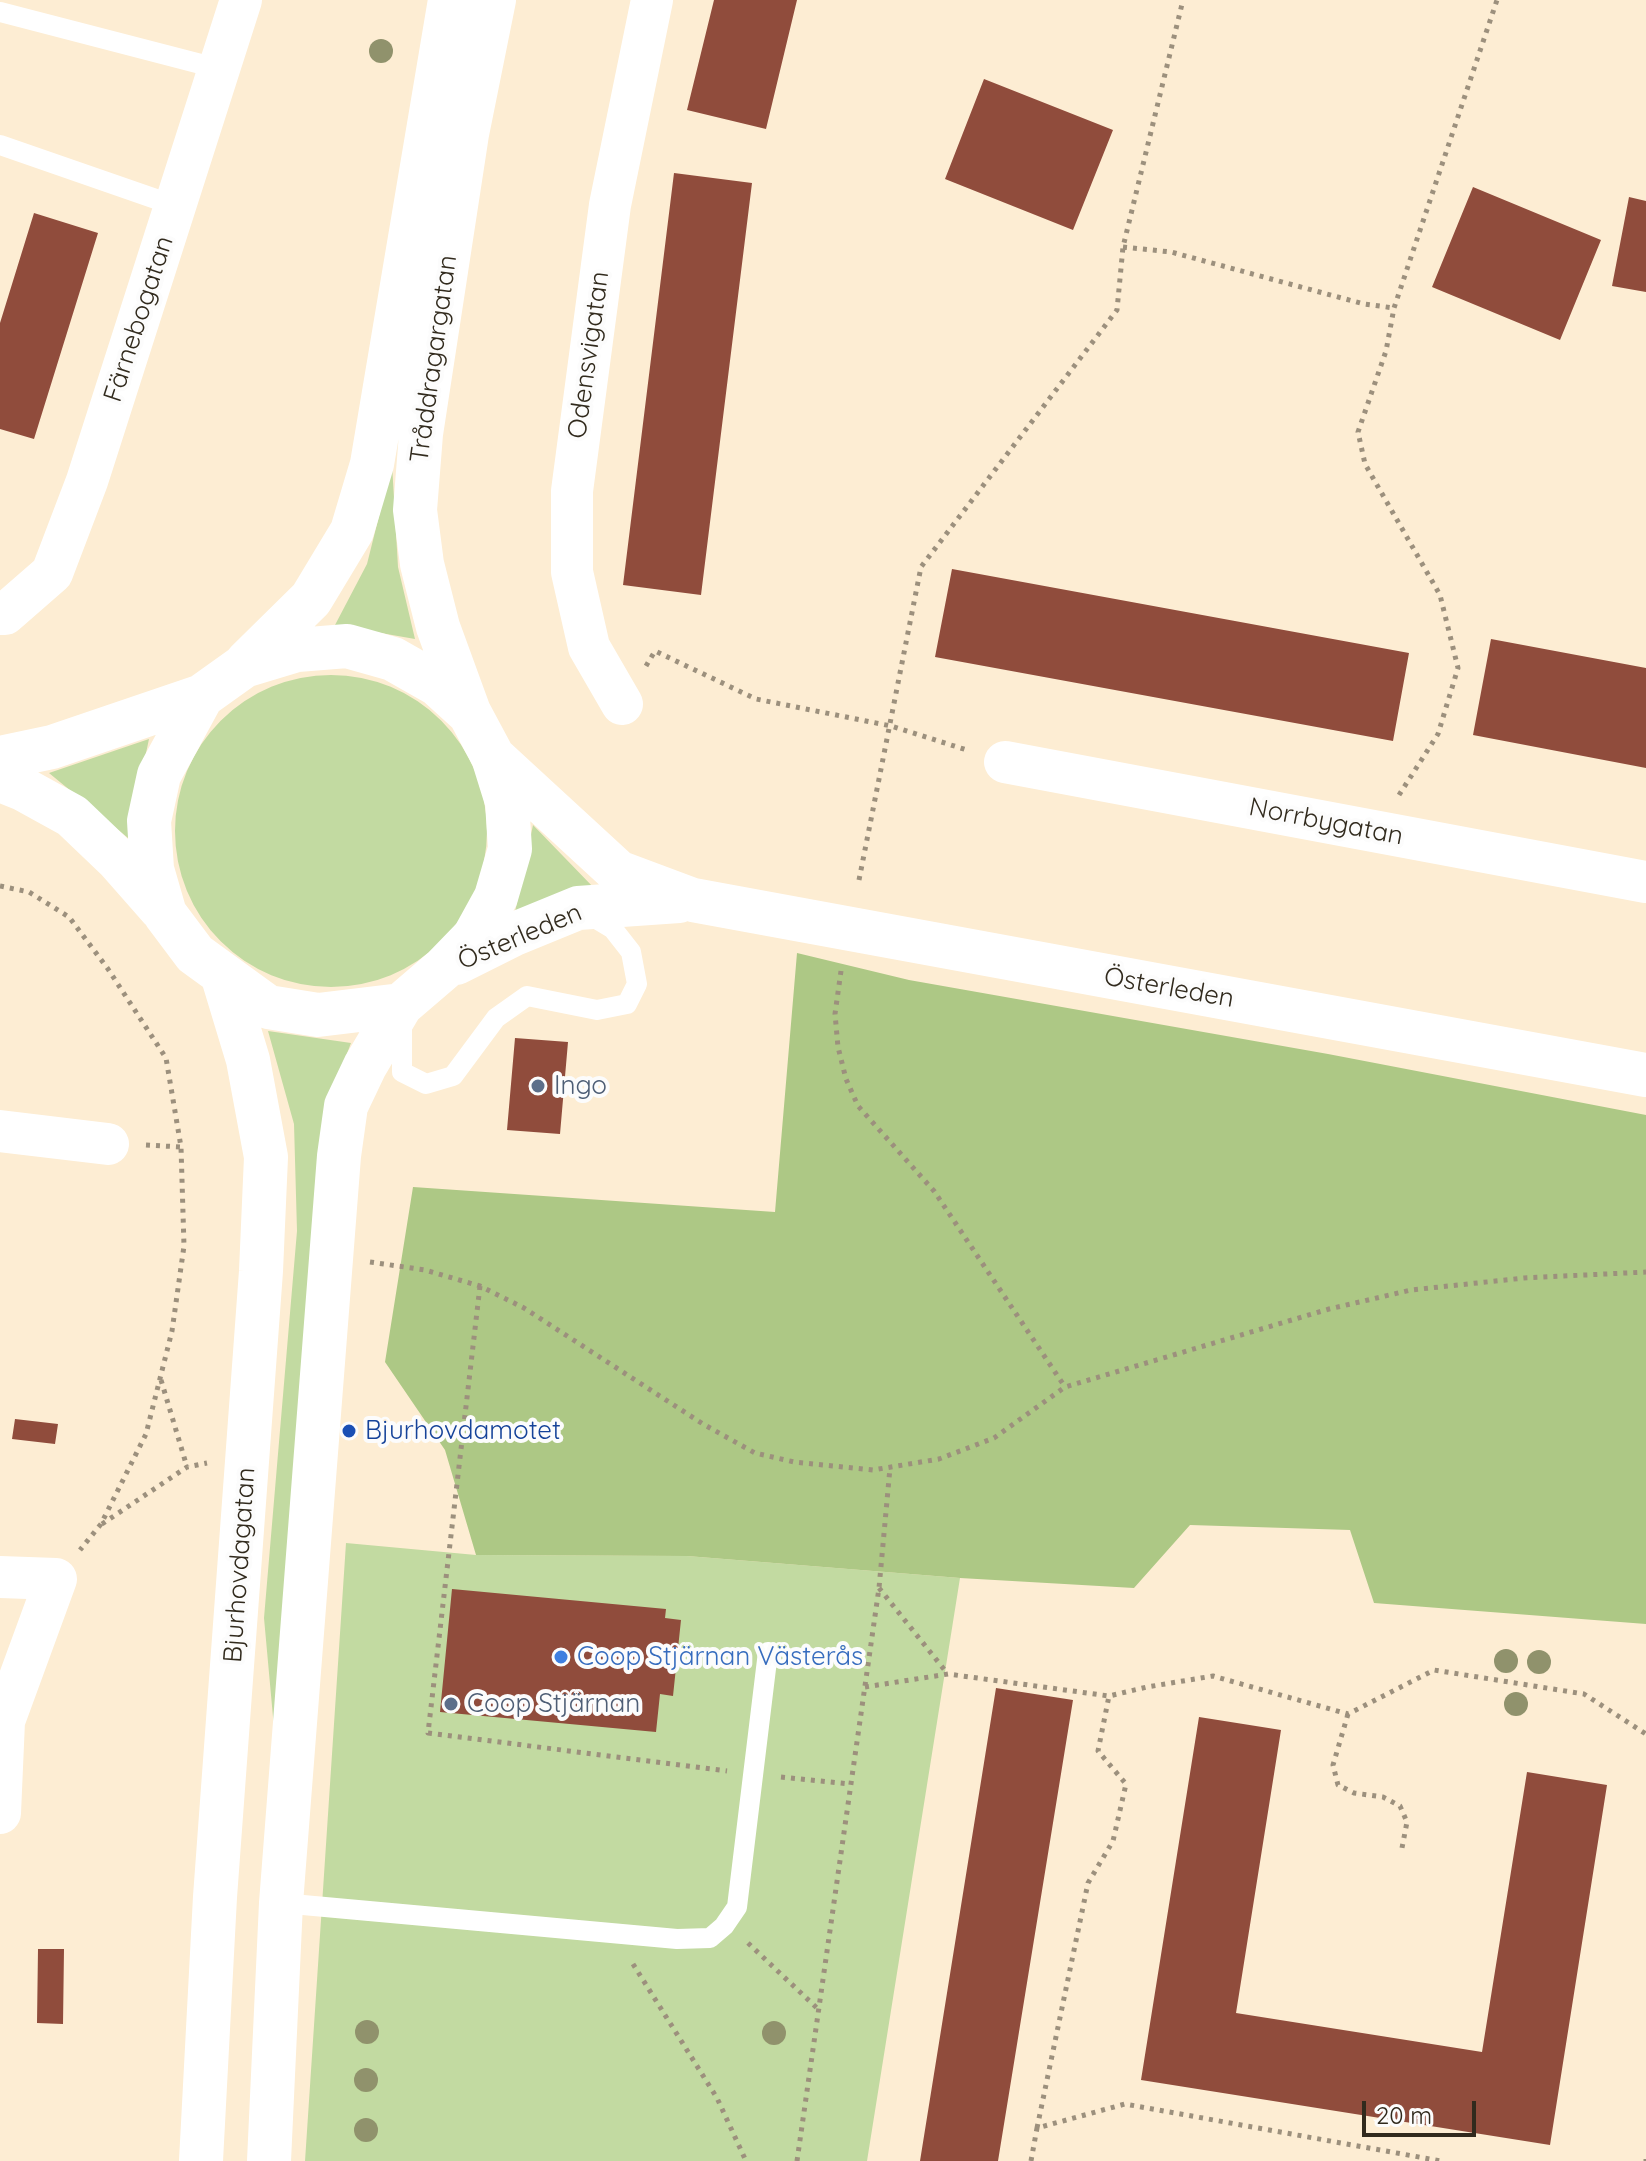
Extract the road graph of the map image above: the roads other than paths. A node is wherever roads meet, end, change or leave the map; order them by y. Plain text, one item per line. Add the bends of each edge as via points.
1 (241, 0) edge
2 (450, 0) edge
3 (494, 0) edge
4 (652, 0) edge
5 (0, 12) edge
6 (220, 69) junction
7 (0, 145) edge
8 (176, 206) junction
9 (0, 614) edge
10 (244, 666) junction
11 (202, 696) junction
12 (622, 704) road end
13 (470, 714) junction
14 (493, 757) junction
15 (0, 758) edge
16 (1005, 762) road end
17 (0, 780) edge
18 (1646, 882) edge
19 (693, 900) junction
20 (578, 908) junction
21 (165, 914) junction
22 (443, 969) junction
23 (222, 974) junction
24 (401, 1005) junction
25 (1646, 1075) edge
26 (0, 1131) edge
27 (108, 1144) dead end
28 (0, 1577) edge
29 (768, 1652) dead end
30 (0, 1790) edge
31 (0, 1813) edge
32 (215, 1897) junction
33 (281, 1903) junction
34 (201, 2161) edge
35 (269, 2161) edge

1 - 6 street, Färnebogatan
2 - 10 main road, Tråddragargatan via 372,464 352,531 311,599
3 - 13 main road, Tråddragargatan via 460,182 421,434 415,510 438,627
4 - 12 street, Odensvigatan via 610,205 572,491 572,572 589,647
5 - 6 lane
6 - 8 street, Färnebogatan
7 - 8 lane
8 - 9 street, Färnebogatan via 52,573
10 - 11 main road
10 - 13 main road via 297,650 347,646 393,659 437,684
11 - 15 main road via 52,747
11 - 21 main road via 159,775 149,821 152,869
13 - 14 main road
14 - 19 main road, Österleden via 618,872
14 - 22 main road via 507,802 510,849 496,897 474,937
16 - 18 street, Norrbygatan
17 - 21 main road via 72,816
19 - 20 main road, Österleden
19 - 25 main road, Österleden
20 - 22 main road, Österleden
20 - 24 lane via 613,929 631,952 637,984 627,1004 597,1010 527,996 496,1018 453,1076 426,1084 402,1072
21 - 23 main road via 195,954
22 - 24 main road
23 - 24 main road via 268,1007 318,1015
23 - 32 main road, Bjurhovdagatan via 248,1060 266,1157
24 - 33 main road via 346,1106 339,1156
26 - 27 street
28 - 30 street via 56,1579 4,1721
29 - 33 lane via 737,1907 710,1938
30 - 31 street
32 - 33 main road
32 - 34 main road, Bjurhovdagatan
33 - 35 main road

